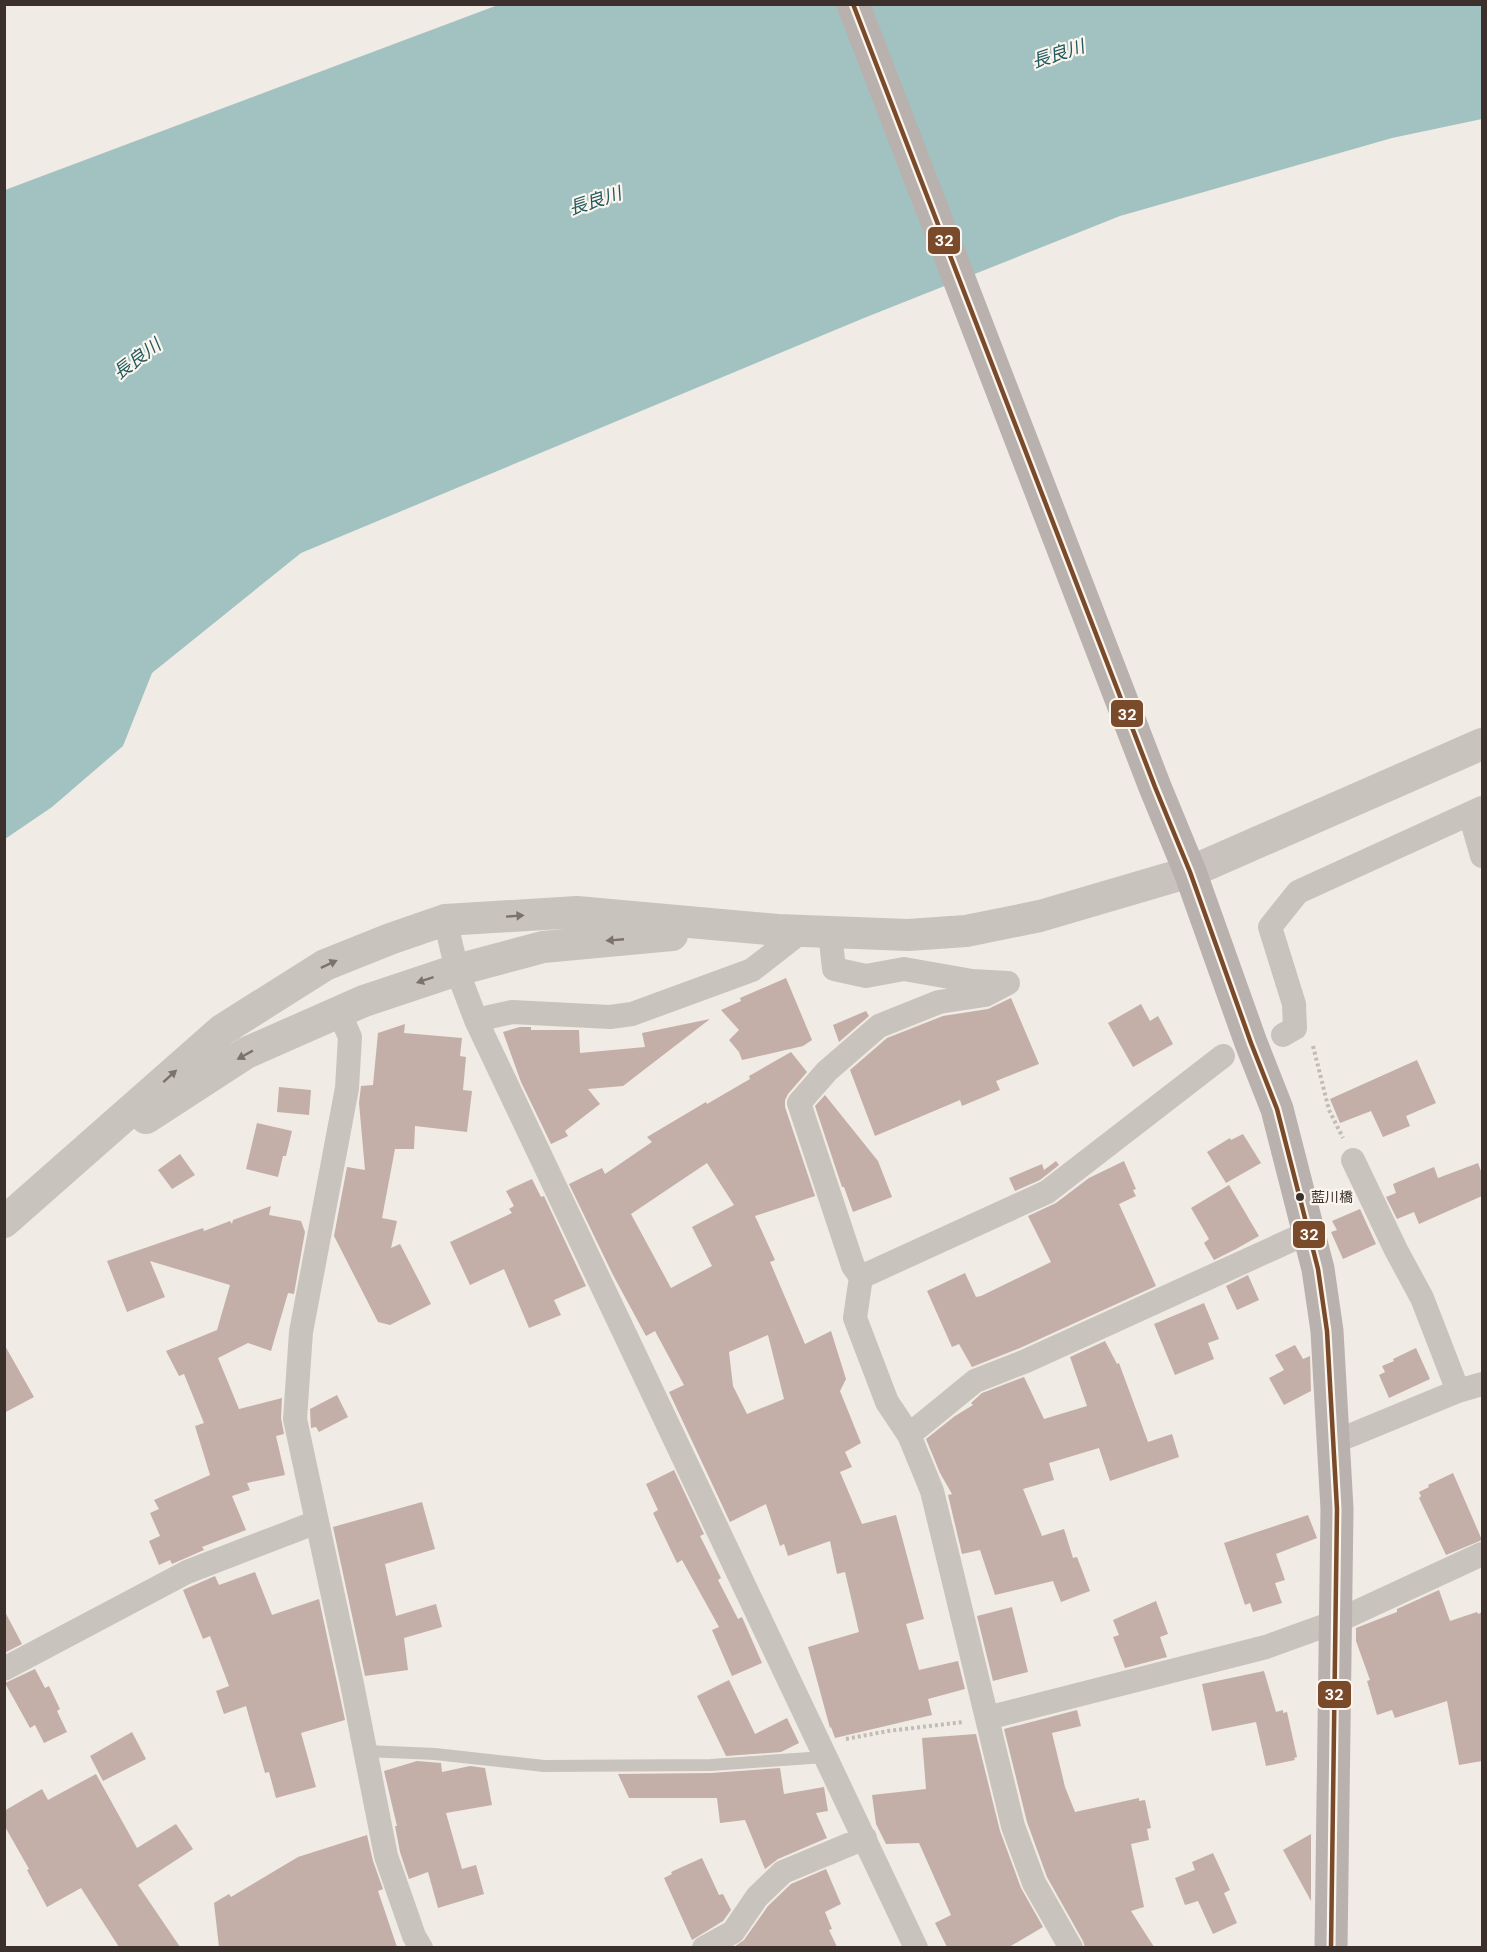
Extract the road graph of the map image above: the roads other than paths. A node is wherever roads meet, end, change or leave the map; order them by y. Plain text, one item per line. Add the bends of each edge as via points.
1 (852, 4) edge
2 (1482, 744) edge
3 (1476, 811) edge
4 (1482, 856) edge
5 (1190, 872) junction
6 (445, 920) junction
7 (803, 931) junction
8 (457, 970) junction
9 (339, 1012) junction
10 (476, 1020) junction
11 (1289, 1032) road end
12 (1222, 1056) dead end
13 (1353, 1160) road end
14 (32, 1199) junction
15 (4, 1222) edge
16 (1309, 1232) junction
17 (861, 1277) junction
18 (1482, 1384) edge
19 (1458, 1391) junction
20 (1333, 1434) junction
21 (909, 1435) junction
22 (317, 1522) junction
23 (1482, 1554) edge
24 (1335, 1622) junction
25 (4, 1669) edge
26 (987, 1719) junction
27 (366, 1751) junction
28 (822, 1751) junction
29 (865, 1838) junction
30 (421, 1947) edge
31 (704, 1947) edge
32 (916, 1947) edge
33 (1071, 1947) edge
34 (1331, 1947) edge

1 - 5 main road
2 - 5 street
3 - 4 street
3 - 11 street via 1298,892 1270,927 1294,1004
5 - 7 street via 1040,916 966,931 908,935
5 - 16 main road via 1277,1109
6 -> 7 street via 577,912
6 - 8 street
14 -> 6 street via 222,1030 325,965
7 -> 8 street via 672,935 543,947
7 - 10 street via 752,970 632,1014 610,1017 512,1012
7 - 17 street via 834,969 866,976 904,969 972,981 1008,982 985,994 939,1002 879,1026 826,1071 799,1103 853,1266
8 -> 9 street
8 - 10 street
9 -> 14 street via 246,1053 130,1128
9 - 22 street via 350,1037 347,1088 301,1332 294,1419
10 - 28 street
12 - 17 street via 1047,1192
13 - 19 street via 1422,1298
14 - 15 street
16 - 20 main road via 1327,1331
16 - 21 street via 975,1381
17 - 21 street via 855,1318 887,1402
18 - 19 street
19 - 20 street via 1349,1436
20 - 24 main road via 1337,1509
21 - 26 street via 932,1491
22 - 25 street via 187,1572
22 - 27 street
23 - 24 street
24 - 26 street via 1266,1647
24 - 34 main road
26 - 33 street via 1013,1826 1034,1883
27 - 28 lane via 544,1766 711,1765
27 - 30 street via 386,1856
28 - 29 street
29 - 31 street via 783,1872 757,1897 733,1932
29 - 32 street

